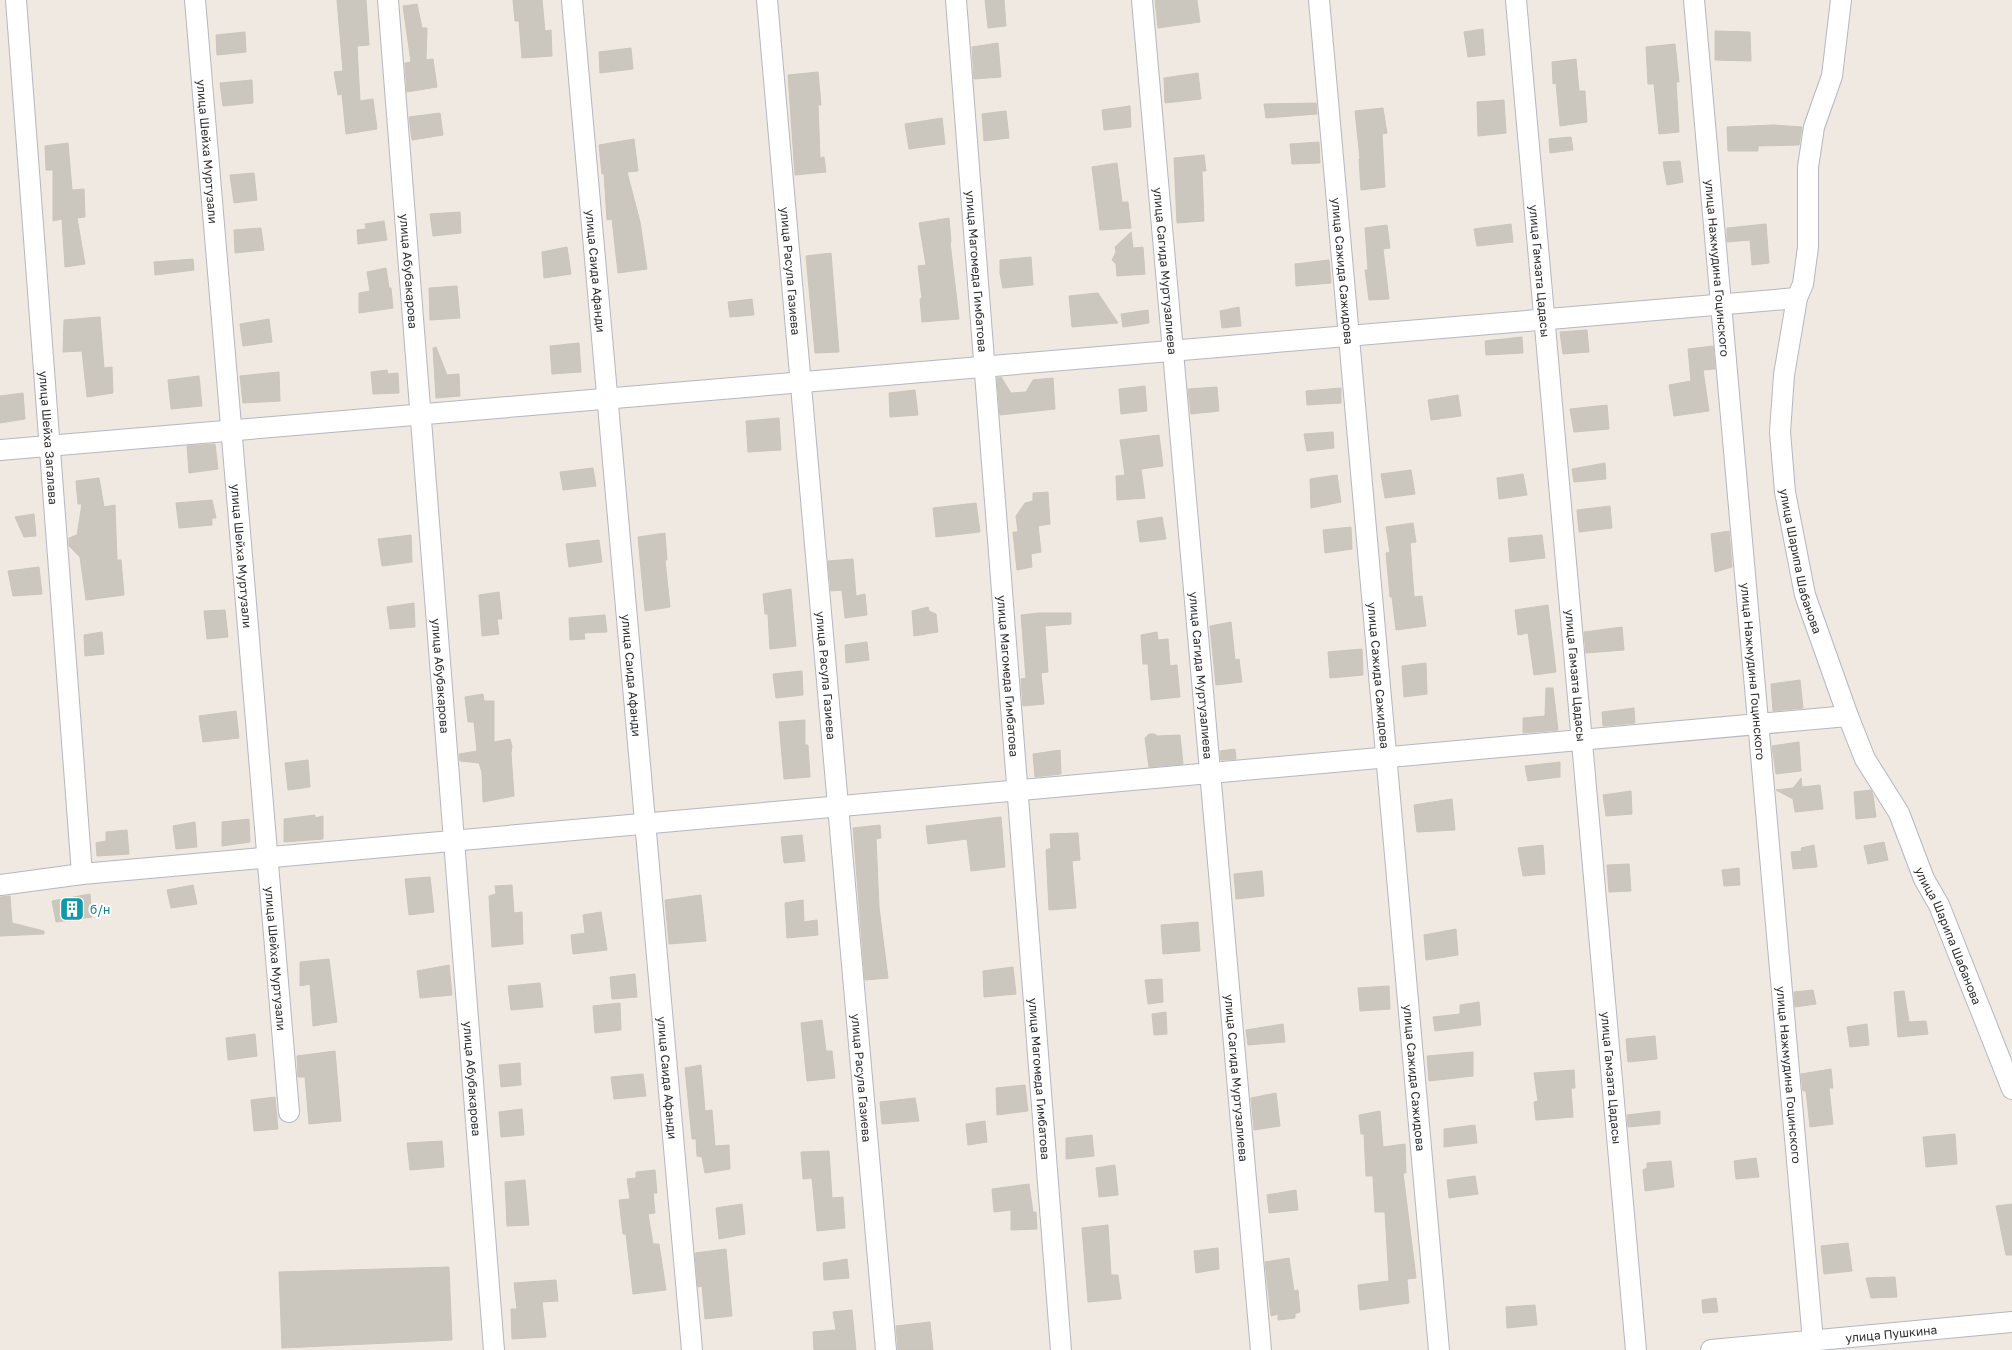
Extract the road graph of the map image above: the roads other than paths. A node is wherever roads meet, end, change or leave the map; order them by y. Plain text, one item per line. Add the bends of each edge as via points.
1 (16, 0) edge
2 (195, 0) edge
3 (388, 0) edge
4 (572, 0) edge
5 (767, 0) edge
6 (956, 0) edge
7 (1142, 0) edge
8 (1319, 0) edge
9 (1516, 0) edge
10 (1694, 0) edge
11 (1841, 0) edge
12 (1796, 298) junction
13 (1721, 304) junction
14 (1544, 319) junction
15 (1349, 335) junction
16 (1173, 350) junction
17 (985, 366) junction
18 (800, 382) junction
19 (608, 399) junction
20 (421, 414) junction
21 (232, 430) junction
22 (50, 446) junction
23 (0, 450) edge
24 (1848, 716) junction
25 (1758, 724) junction
26 (1582, 740) junction
27 (1386, 757) junction
28 (1211, 773) junction
29 (1018, 790) junction
30 (838, 806) junction
31 (645, 824) junction
32 (454, 841) junction
33 (267, 858) junction
34 (82, 874) junction
35 (0, 885) edge
36 (2012, 1088) edge
37 (289, 1112) dead end
38 (2012, 1322) edge
39 (1813, 1341) junction
40 (494, 1350) edge
41 (692, 1350) edge
42 (886, 1350) edge
43 (1061, 1350) edge
44 (1262, 1350) edge
45 (1439, 1350) edge
46 (1636, 1350) edge
47 (1711, 1350) edge

1 - 22 street, улица Шейха Загалава
2 - 21 street, улица Шейха Муртузали
3 - 20 street, улица Абубакарова
4 - 19 street, улица Саида Афанди
5 - 18 street, улица Расула Газиева
6 - 17 street, улица Магомеда Гимбатова
7 - 16 street, улица Сагида Муртузалиева
8 - 15 street, улица Сажида Сажидова
9 - 14 street, улица Гамзата Цадасы
10 - 13 street, улица Нажмудина Гоцинского
11 - 12 street, улица Шарипа Шабанова via 1832,76 1814,127 1808,167 1808,247 1803,284
12 - 13 street
12 - 24 street, улица Шарипа Шабанова via 1784,375 1780,432 1785,492 1805,595
13 - 14 street
13 - 25 street, улица Нажмудина Гоцинского
14 - 15 street
14 - 26 street, улица Гамзата Цадасы
15 - 16 street
15 - 27 street, улица Сажида Сажидова
16 - 17 street
16 - 28 street, улица Сагида Муртузалиева
17 - 18 street
17 - 29 street, улица Магомеда Гимбатова
18 - 19 street
18 - 30 street, улица Расула Газиева
19 - 20 street
19 - 31 street, улица Саида Афанди
20 - 21 street
20 - 32 street, улица Абубакарова
21 - 22 street
21 - 33 street, улица Шейха Муртузали
22 - 23 street
22 - 34 street, улица Шейха Загалава
24 - 25 street
24 - 36 street, улица Шарипа Шабанова via 1865,759 1899,813
25 - 26 street
25 - 39 street, улица Нажмудина Гоцинского
26 - 27 street
26 - 46 street, улица Гамзата Цадасы
27 - 28 street
27 - 45 street, улица Сажида Сажидова
28 - 29 street
28 - 44 street, улица Сагида Муртузалиева
29 - 30 street
29 - 43 street, улица Магомеда Гимбатова
30 - 31 street
30 - 42 street, улица Расула Газиева
31 - 32 street
31 - 41 street, улица Саида Афанди
32 - 33 street
32 - 40 street, улица Абубакарова
33 - 34 street
33 - 37 street, улица Шейха Муртузали
34 - 35 street
38 - 39 street, улица Пушкина
39 - 47 street, улица Пушкина

